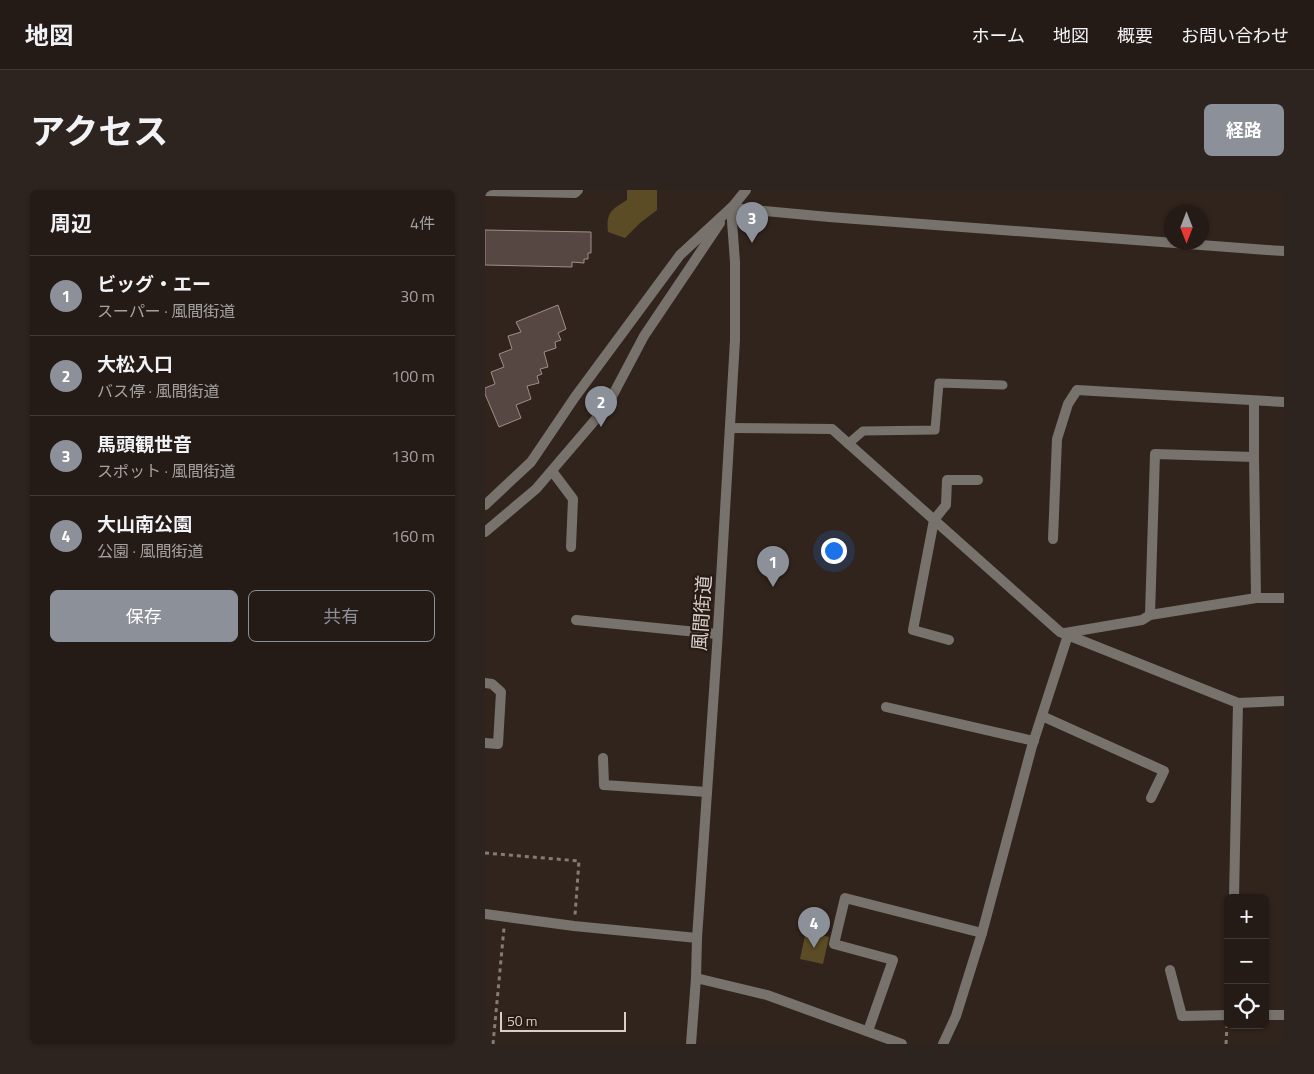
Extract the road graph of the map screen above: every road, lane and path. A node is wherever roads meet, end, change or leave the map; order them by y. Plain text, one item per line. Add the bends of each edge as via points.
1 (578, 190) edge
2 (746, 190) edge
3 (485, 191) edge
4 (731, 208) junction
5 (1284, 251) edge
6 (1003, 384) dead end
7 (1254, 401) junction
8 (1284, 402) edge
9 (730, 428) junction
10 (848, 444) junction
11 (1254, 457) junction
12 (552, 471) junction
13 (978, 480) dead end
14 (485, 505) edge
15 (934, 520) junction
16 (485, 532) edge
17 (1053, 539) dead end
18 (571, 546) dead end
19 (1256, 598) junction
20 (1284, 598) edge
21 (1150, 615) junction
22 (576, 620) dead end
23 (717, 634) junction
24 (1066, 634) junction
25 (949, 640) dead end
26 (485, 683) edge
27 (1284, 701) edge
28 (1238, 703) junction
29 (886, 707) dead end
30 (1042, 716) junction
31 (1034, 742) junction
32 (485, 744) edge
33 (603, 758) dead end
34 (707, 792) junction
35 (1151, 798) dead end
36 (485, 853) edge
37 (1233, 894) edge
38 (485, 914) edge
39 (505, 917) junction
40 (574, 926) junction
41 (982, 933) junction
42 (697, 938) junction
43 (1169, 970) dead end
44 (696, 978) junction
45 (1224, 1016) edge
46 (1269, 1016) edge
47 (1284, 1016) edge
48 (868, 1031) junction
49 (493, 1044) edge
50 (691, 1044) edge
51 (902, 1044) edge
52 (943, 1044) edge

1 - 3 street via 575,193
2 - 4 street
4 - 5 street
4 - 9 street, 風間街道 via 735,340
4 - 12 street via 644,336 607,406
4 - 14 street via 680,255 531,462
6 - 10 lane via 939,383 935,430 863,431
7 - 8 street
7 - 11 street
7 - 17 street via 1077,390 1068,404 1057,439
9 - 10 street via 832,429
9 - 23 street, 風間街道
10 - 15 street
11 - 19 street
11 - 21 street via 1155,454
12 - 16 street via 536,489
12 - 18 street via 573,499
13 - 15 street via 947,480 946,505
15 - 24 street
15 - 25 street via 913,630
19 - 20 street
19 - 21 street
21 - 24 street via 1142,620
22 - 23 street
23 - 34 street, 風間街道
24 - 28 street
24 - 30 street
26 - 32 street via 492,684 501,692 499,744
27 - 28 street
28 - 37 street
29 - 31 street
30 - 31 street
30 - 35 street via 1164,771
31 - 41 street
33 - 34 street via 604,785
34 - 42 street, 風間街道
36 - 40 path via 579,861
38 - 39 street
39 - 40 street
39 - 49 path
40 - 42 street
41 - 48 street via 845,898 833,944 893,960
41 - 52 street via 956,1016
42 - 44 street, 風間街道
43 - 45 street via 1182,1016
44 - 48 street via 767,995
44 - 50 street, 風間街道
46 - 47 street
48 - 51 street

